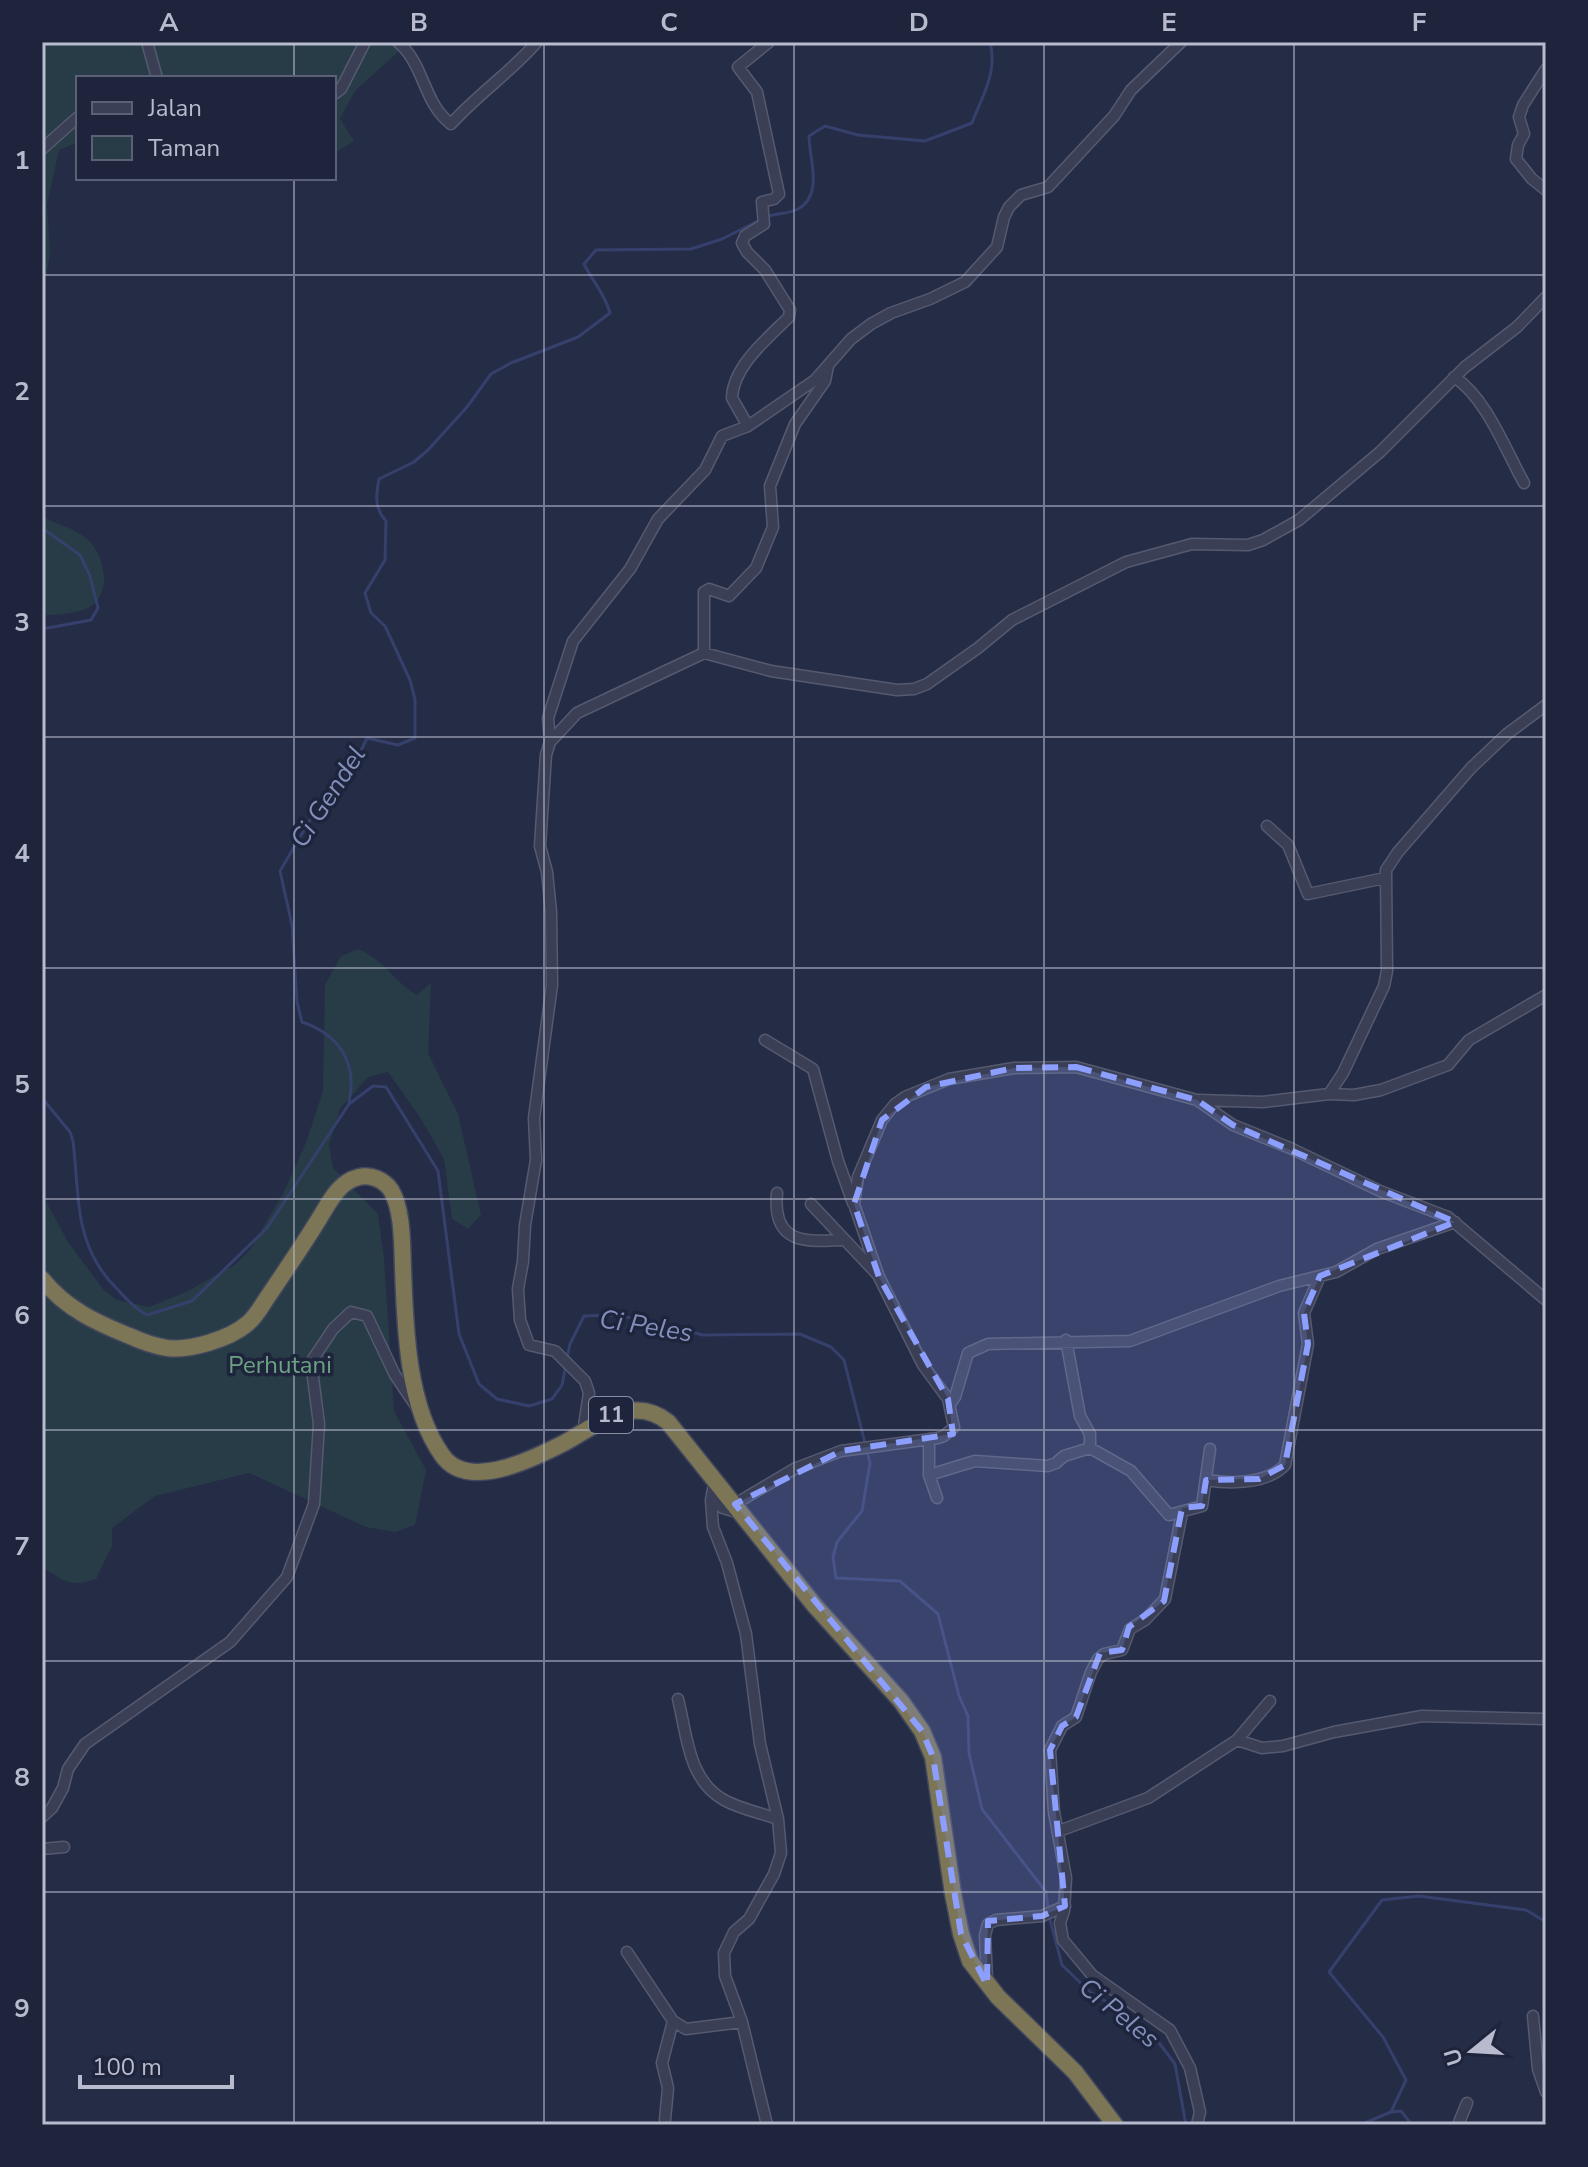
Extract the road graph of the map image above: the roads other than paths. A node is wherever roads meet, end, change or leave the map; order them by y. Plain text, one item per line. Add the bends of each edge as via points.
1 (147, 42) edge
2 (365, 42) edge
3 (398, 42) edge
4 (537, 42) edge
5 (769, 42) edge
6 (1181, 42) edge
7 (1546, 69) edge
8 (156, 76) edge
9 (336, 93) edge
10 (76, 119) edge
11 (42, 149) edge
12 (1546, 190) edge
13 (1546, 297) edge
14 (829, 364) junction
15 (1454, 377) junction
16 (748, 426) junction
17 (1524, 483) dead end
18 (704, 653) junction
19 (1546, 705) edge
20 (550, 742) junction
21 (1267, 826) dead end
22 (1385, 878) junction
23 (1546, 995) edge
24 (765, 1040) dead end
25 (1329, 1094) junction
26 (1197, 1100) junction
27 (777, 1193) dead end
28 (811, 1204) dead end
29 (854, 1204) junction
30 (1455, 1222) junction
31 (843, 1240) junction
32 (1320, 1276) junction
33 (879, 1277) junction
34 (42, 1279) edge
35 (1546, 1300) edge
36 (1066, 1340) junction
37 (950, 1404) junction
38 (422, 1411) junction
39 (583, 1432) junction
40 (929, 1439) junction
41 (1090, 1448) junction
42 (1210, 1449) dead end
43 (929, 1475) junction
44 (715, 1479) junction
45 (1206, 1480) junction
46 (937, 1498) dead end
47 (711, 1500) junction
48 (738, 1509) junction
49 (1182, 1513) junction
50 (678, 1699) dead end
51 (1270, 1701) dead end
52 (1546, 1719) edge
53 (1237, 1740) junction
54 (42, 1817) edge
55 (778, 1819) junction
56 (1059, 1831) junction
57 (64, 1847) dead end
58 (42, 1849) edge
59 (1055, 1910) junction
60 (627, 1952) dead end
61 (987, 1985) junction
62 (1533, 2016) dead end
63 (673, 2021) junction
64 (742, 2022) junction
65 (1546, 2092) edge
66 (1467, 2103) dead end
67 (665, 2120) dead end
68 (767, 2125) edge
69 (1115, 2125) edge
70 (1197, 2125) edge
71 (1458, 2125) edge

1 - 8 street
2 - 9 street
3 - 4 street via 419,67 433,107 451,124
5 - 16 street via 738,67 757,92 779,194 762,202 761,227 742,243 788,304 789,317 736,378 732,398
6 - 14 street via 1131,90 1048,187 1021,195 1009,207 997,247 965,282 871,324
7 - 12 street via 1519,117 1524,134 1516,159
10 - 11 street
13 - 15 street
14 - 16 street via 815,380
14 - 18 street via 825,381 795,424 770,486 773,527 756,568 731,595 704,592
15 - 17 street via 1480,404
15 - 18 street via 1380,452 1299,520 1248,545 1192,544 1126,562 1012,620 914,689 771,671
16 - 20 street via 722,436 705,470 658,519 630,569 575,638 548,718
18 - 20 street via 583,709
19 - 22 street via 1471,768 1398,852
20 - 39 street via 540,846 551,912 552,985 518,1303 529,1345 555,1351 585,1381 589,1393
21 - 22 street via 1288,845 1308,894
22 - 25 street via 1384,986
23 - 25 street via 1469,1040 1448,1065 1368,1093
24 - 29 street via 813,1069
25 - 26 street via 1263,1102
26 - 29 street via 1076,1067 1014,1068 949,1079 905,1097 882,1120 858,1177
26 - 30 street via 1233,1125
27 - 31 street via 783,1227 796,1240
28 - 31 street
29 - 33 street
30 - 32 street
30 - 35 street
31 - 33 street
32 - 36 street via 1130,1341
32 - 45 street via 1304,1313 1308,1344 1285,1465 1259,1479
33 - 37 street via 923,1365
34 - 38 highway, 11 via 88,1318 163,1348 223,1337 251,1320 339,1188 372,1176 387,1185 395,1201 409,1353
36 - 37 street via 988,1344 968,1353
36 - 41 street
37 - 40 street via 954,1427
38 - 39 highway, 11 via 441,1454 468,1472 501,1468
38 - 54 street via 406,1395 367,1316 351,1312 311,1362 319,1424 314,1504 287,1577 230,1642 85,1744 52,1808
39 - 44 highway, 11 via 621,1412 651,1412 668,1422
40 - 43 street
40 - 48 street via 841,1451 794,1469
41 - 43 street via 1048,1466 975,1461
41 - 49 street via 1131,1471 1166,1513
42 - 45 street
43 - 46 street
44 - 47 street
44 - 48 highway, 11
45 - 49 street via 1202,1506
47 - 48 street
47 - 55 street via 713,1527 746,1634 760,1744
48 - 61 highway, 11 via 922,1731 933,1757 961,1934 970,1961
49 - 56 street via 1164,1601 1130,1629 1122,1650 1098,1659 1076,1717 1062,1726 1050,1750
50 - 55 street via 700,1780 723,1800
51 - 53 street
52 - 53 street via 1422,1716 1283,1746 1262,1748
53 - 56 street via 1148,1798
55 - 64 street via 781,1853 774,1874 724,1953 725,1976
56 - 59 street via 1066,1878
57 - 58 street
59 - 61 street via 988,1924
59 - 70 street via 1063,1940 1092,1975 1170,2030 1190,2068 1200,2112
60 - 63 street
61 - 69 highway, 11 via 1065,2062
62 - 65 street via 1538,2069
63 - 64 street via 686,2029
63 - 67 street via 662,2063 668,2088
64 - 68 street
66 - 71 street

